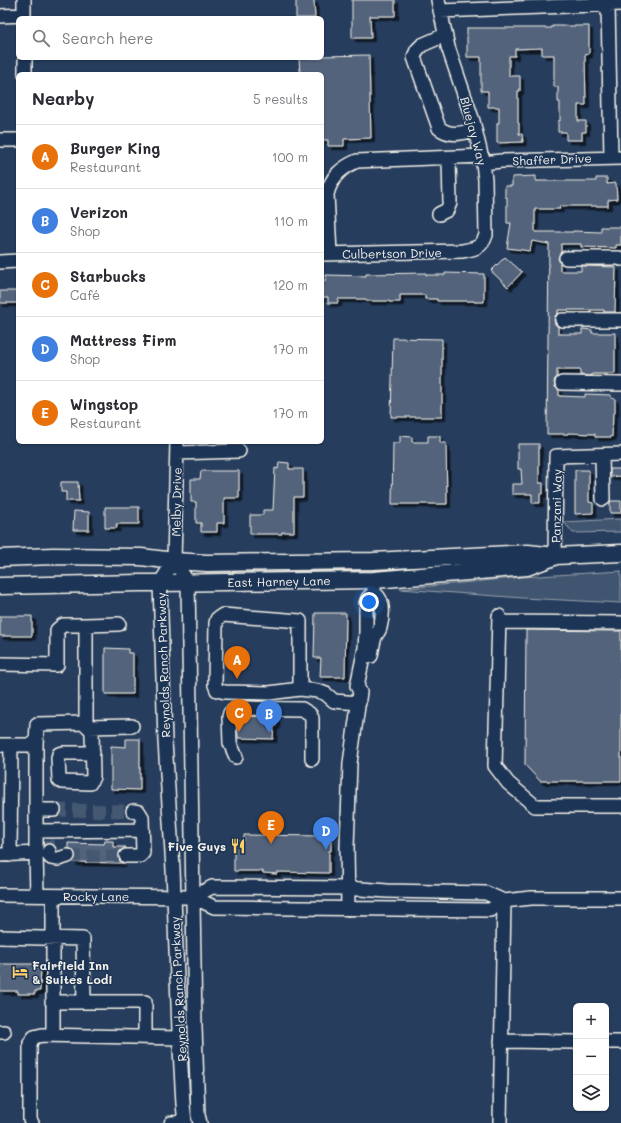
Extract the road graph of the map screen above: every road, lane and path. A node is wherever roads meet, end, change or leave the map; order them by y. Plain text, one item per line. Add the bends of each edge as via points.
1 (24, 0) edge
2 (614, 4) edge
3 (439, 5) edge
4 (0, 16) edge
5 (24, 16) edge
6 (445, 35) junction
7 (25, 60) edge
8 (25, 72) edge
9 (475, 130) junction
10 (0, 140) edge
11 (16, 140) edge
12 (449, 158) junction
13 (616, 158) edge
14 (482, 160) junction
15 (439, 214) dead end
16 (462, 251) joint
17 (326, 254) edge
18 (566, 258) dead end
19 (621, 258) edge
20 (16, 261) edge
21 (0, 262) edge
22 (562, 320) dead end
23 (621, 320) edge
24 (562, 383) dead end
25 (621, 384) edge
26 (177, 448) edge
27 (239, 452) dead end
28 (621, 454) edge
29 (602, 455) junction
30 (603, 500) dead end
31 (621, 553) edge
32 (555, 556) junction
33 (0, 558) edge
34 (174, 561) junction
35 (188, 582) junction
36 (160, 583) junction
37 (0, 586) edge
38 (374, 586) junction
39 (621, 623) edge
40 (119, 624) dead end
41 (86, 625) junction
42 (0, 664) edge
43 (300, 689) junction
44 (359, 698) junction
45 (87, 725) junction
46 (132, 726) dead end
47 (6, 745) edge
48 (36, 745) junction
49 (93, 753) dead end
50 (236, 758) dead end
51 (312, 759) dead end
52 (621, 806) edge
53 (36, 810) junction
54 (54, 810) tunnel mouth
55 (133, 811) dead end
56 (142, 830) junction
57 (44, 841) junction
58 (5, 855) edge
59 (68, 856) tunnel mouth
60 (126, 856) tunnel mouth
61 (348, 888) junction
62 (0, 895) edge
63 (37, 895) junction
64 (53, 896) junction
65 (174, 897) junction
66 (193, 897) junction
67 (621, 898) edge
68 (504, 901) junction
69 (348, 909) junction
70 (0, 937) edge
71 (52, 938) junction
72 (52, 1002) junction
73 (84, 1002) junction
74 (52, 1036) junction
75 (145, 1037) junction
76 (180, 1038) junction
77 (501, 1042) junction
78 (573, 1042) edge
79 (609, 1042) edge
80 (621, 1042) edge
81 (32, 1123) edge
82 (171, 1123) edge
83 (185, 1123) edge
84 (200, 1123) edge
85 (500, 1123) edge

1 - 5 street
2 - 3 street
2 - 13 street
3 - 6 street, Bluejay Way
4 - 5 street
6 - 9 street, Bluejay Way
6 - 9 street via 422,46 414,57 439,128 445,133
7 - 8 street
9 - 14 street, Bluejay Way
10 - 11 street
12 - 14 street, Shaffer Drive
12 - 15 street via 450,203 447,210
12 - 17 street, Shaffer Drive via 357,161 348,165 336,175 327,194
13 - 14 street, Shaffer Drive
14 - 16 street, Bluejay Way via 486,235 481,245
16 - 17 street, Culbertson Drive
18 - 19 street
20 - 21 street
22 - 23 street
24 - 25 street
26 - 27 street
26 - 34 street, Melby Drive
28 - 29 street
29 - 30 street
29 - 32 street, Panzani Way via 556,456
31 - 32 main road, East Harney Lane
32 - 34 main road, East Harney Lane via 528,553 373,561
32 - 38 main road, East Harney Lane via 527,567
33 - 34 main road, East Harney Lane via 133,557
34 - 35 street
34 - 36 street, Reynolds Ranch Parkway
35 - 36 main road, East Harney Lane
35 - 38 main road, East Harney Lane
35 - 66 street, Reynolds Ranch Parkway
36 - 37 main road, East Harney Lane
36 - 65 street, Reynolds Ranch Parkway via 165,741
38 - 44 street via 366,603 366,632 357,686
39 - 52 street via 499,619 495,766 508,783 535,806
40 - 41 street
41 - 42 street via 63,625 57,630 57,665
41 - 45 street
43 - 43 street via 300,621 223,615 217,619 214,685 217,690 269,693
43 - 44 street via 318,691 334,701
44 - 61 street via 350,763
45 - 46 street
45 - 48 street via 36,724
45 - 49 street via 92,732
47 - 48 street
47 - 58 street
48 - 53 street
50 - 51 street via 230,743 229,717 237,708 302,709 310,714
53 - 54 street
53 - 57 street
55 - 56 street via 139,812 142,816
56 - 57 street
56 - 60 street via 143,853 140,856
57 - 58 street
57 - 59 street via 52,858
57 - 63 street
61 - 66 street via 212,887
61 - 68 street via 486,894
61 - 69 street
62 - 63 street, Rocky Lane
63 - 64 street, Rocky Lane
64 - 65 street, Rocky Lane
64 - 71 street
65 - 66 street, Rocky Lane
65 - 76 street, Reynolds Ranch Parkway
66 - 69 street via 214,907
66 - 84 street, Reynolds Ranch Parkway via 195,1034
67 - 68 street via 531,898
68 - 69 street via 490,910
68 - 77 street
70 - 71 street
71 - 72 street
71 - 73 street via 83,939
72 - 73 street
72 - 74 street
73 - 75 street via 144,1002
74 - 75 street
74 - 81 street via 34,1037 30,1042
75 - 76 street
76 - 83 street, Reynolds Ranch Parkway
77 - 78 street
77 - 85 street
79 - 80 street
82 - 83 street

